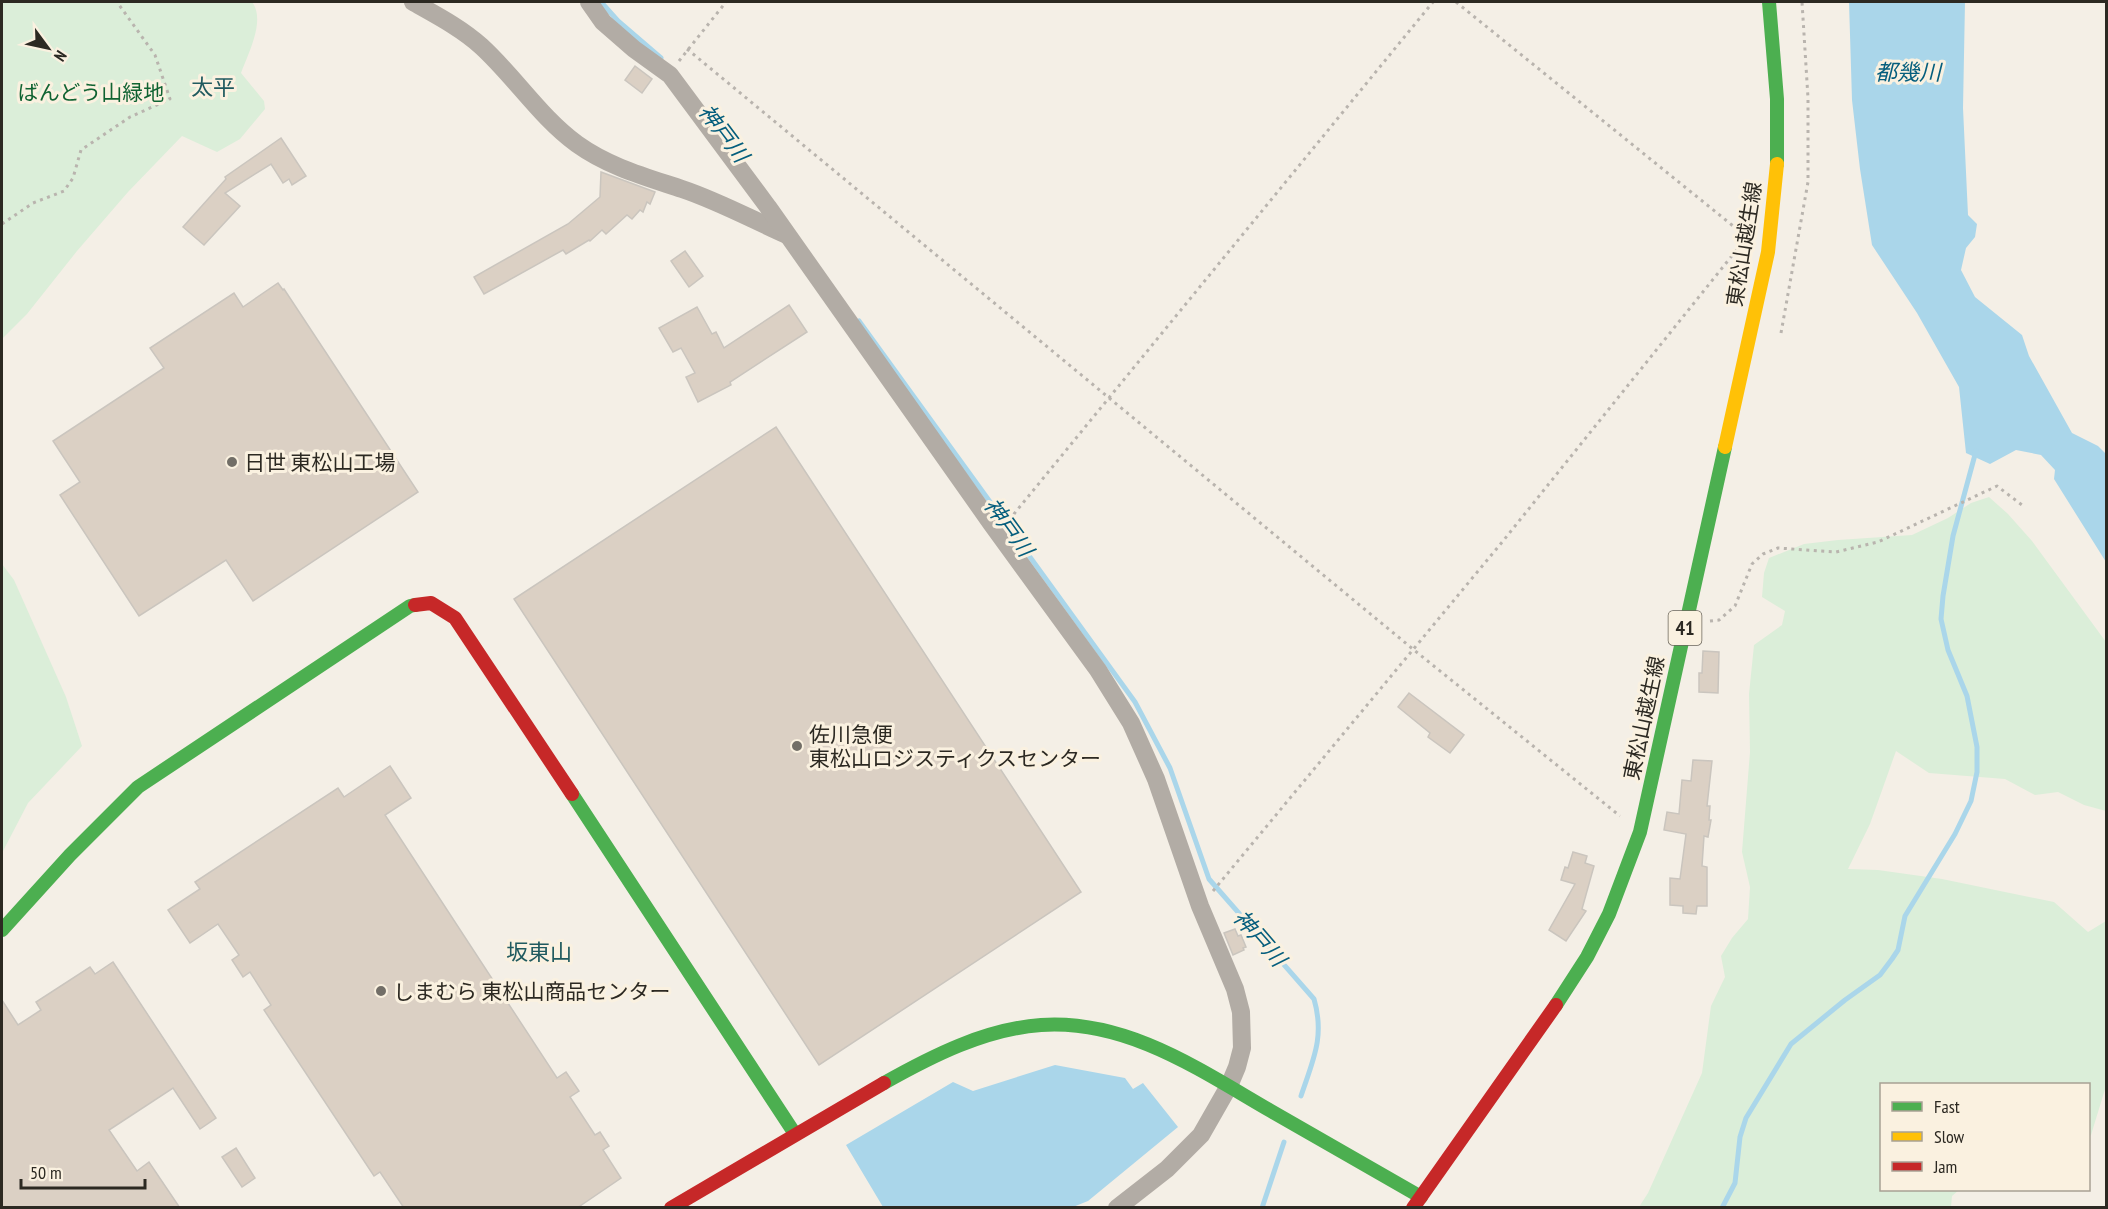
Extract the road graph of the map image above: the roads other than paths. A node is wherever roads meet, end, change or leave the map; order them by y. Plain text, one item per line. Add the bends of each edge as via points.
1 (412, 2) edge
2 (589, 2) edge
3 (1769, 2) edge
4 (787, 235) junction
5 (2, 930) edge
6 (1229, 1086) junction
7 (795, 1134) junction
8 (1417, 1202) edge
9 (671, 1208) edge
10 (1118, 1208) edge

1 - 4 street via 464,32 547,117 578,144 610,164 684,189
2 - 4 street via 603,22 670,75
3 - 8 street, 東松山越生線 / 41 via 1777,155 1768,252 1640,832 1609,914 1587,957
4 - 6 street via 1098,670 1131,723 1235,989 1241,1012 1242,1048
5 - 7 street via 138,787 410,606 431,603 455,618 468,635
6 - 7 street via 1167,1052 1125,1036 1065,1024 1038,1025 992,1033 927,1061
6 - 8 street
6 - 10 street via 1201,1135 1167,1169
7 - 9 street

